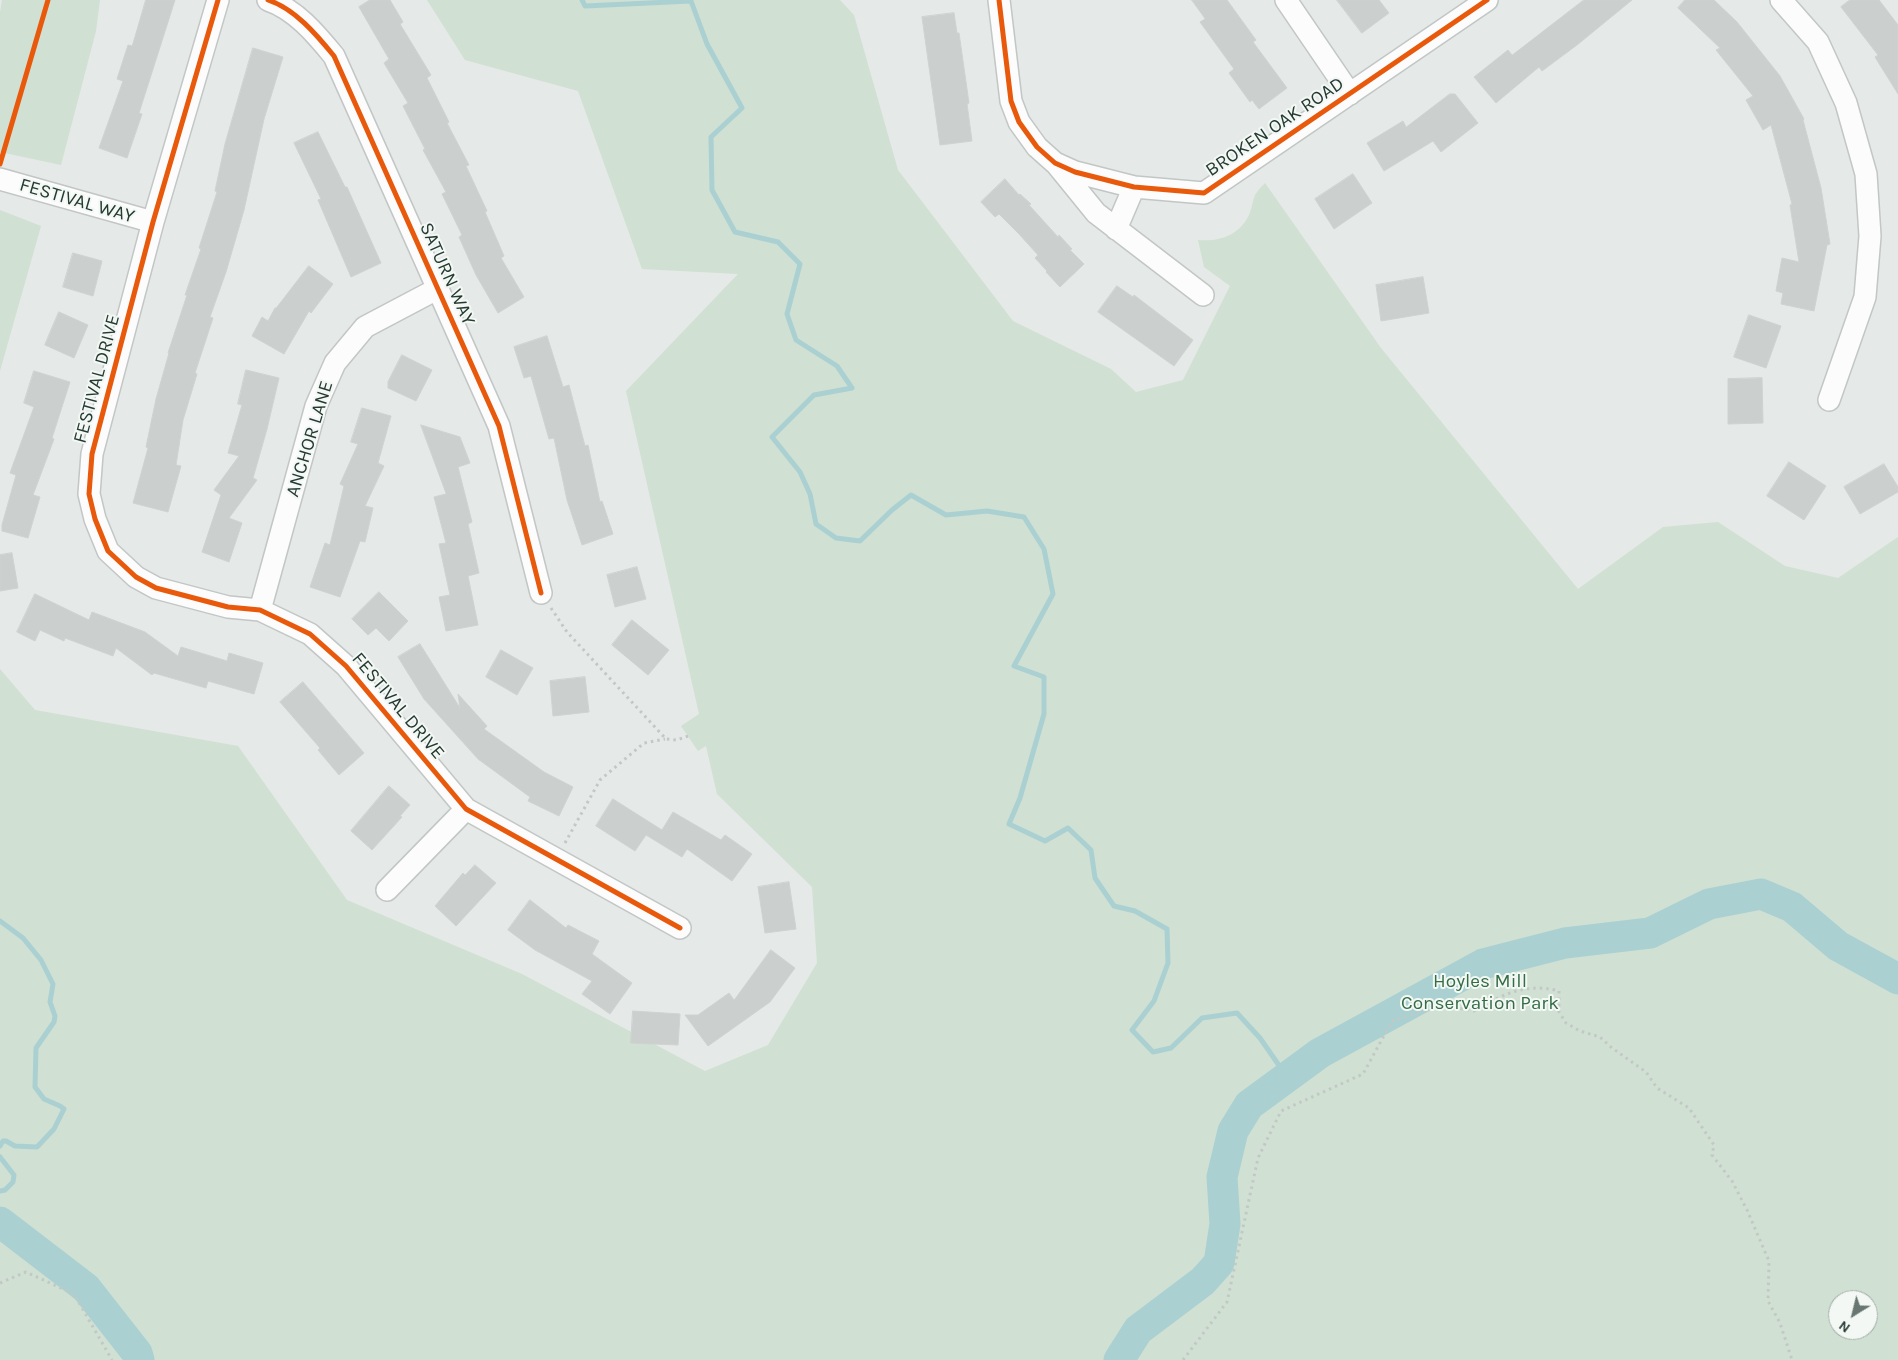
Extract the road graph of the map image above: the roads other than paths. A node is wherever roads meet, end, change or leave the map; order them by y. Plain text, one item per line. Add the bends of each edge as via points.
1 (218, 0) edge
2 (268, 0) edge
3 (999, 0) edge
4 (1286, 0) edge
5 (1487, 0) edge
6 (1781, 0) edge
7 (1350, 94) junction
8 (1055, 163) junction
9 (0, 179) edge
10 (1134, 188) junction
11 (153, 222) junction
12 (1116, 229) junction
13 (437, 290) junction
14 (1203, 295) dead end
15 (1829, 400) dead end
16 (541, 594) road end
17 (260, 610) junction
18 (466, 809) junction
19 (387, 890) dead end
20 (680, 928) dead end

1 - 11 street, FESTIVAL DRIVE
2 - 13 street, SATURN WAY via 280,4 314,31 334,56
3 - 8 street, BROKEN OAK ROAD via 1011,101 1019,122
4 - 7 street
5 - 7 street, BROKEN OAK ROAD
6 - 15 street via 1818,42 1846,103 1866,174 1870,236 1865,298
7 - 10 street, BROKEN OAK ROAD via 1204,193
8 - 10 street, BROKEN OAK ROAD via 1075,172
8 - 12 street via 1096,213
9 - 11 street, FESTIVAL WAY
10 - 12 street
11 - 17 street, FESTIVAL DRIVE via 92,454 89,494 94,519 108,551 136,577 156,588 228,607
12 - 14 street
13 - 16 street, SATURN WAY via 499,426
13 - 17 street, ANCHOR LANE via 365,327 335,363 316,406
17 - 18 street, FESTIVAL DRIVE via 310,634 346,666
18 - 19 street
18 - 20 street, FESTIVAL DRIVE

